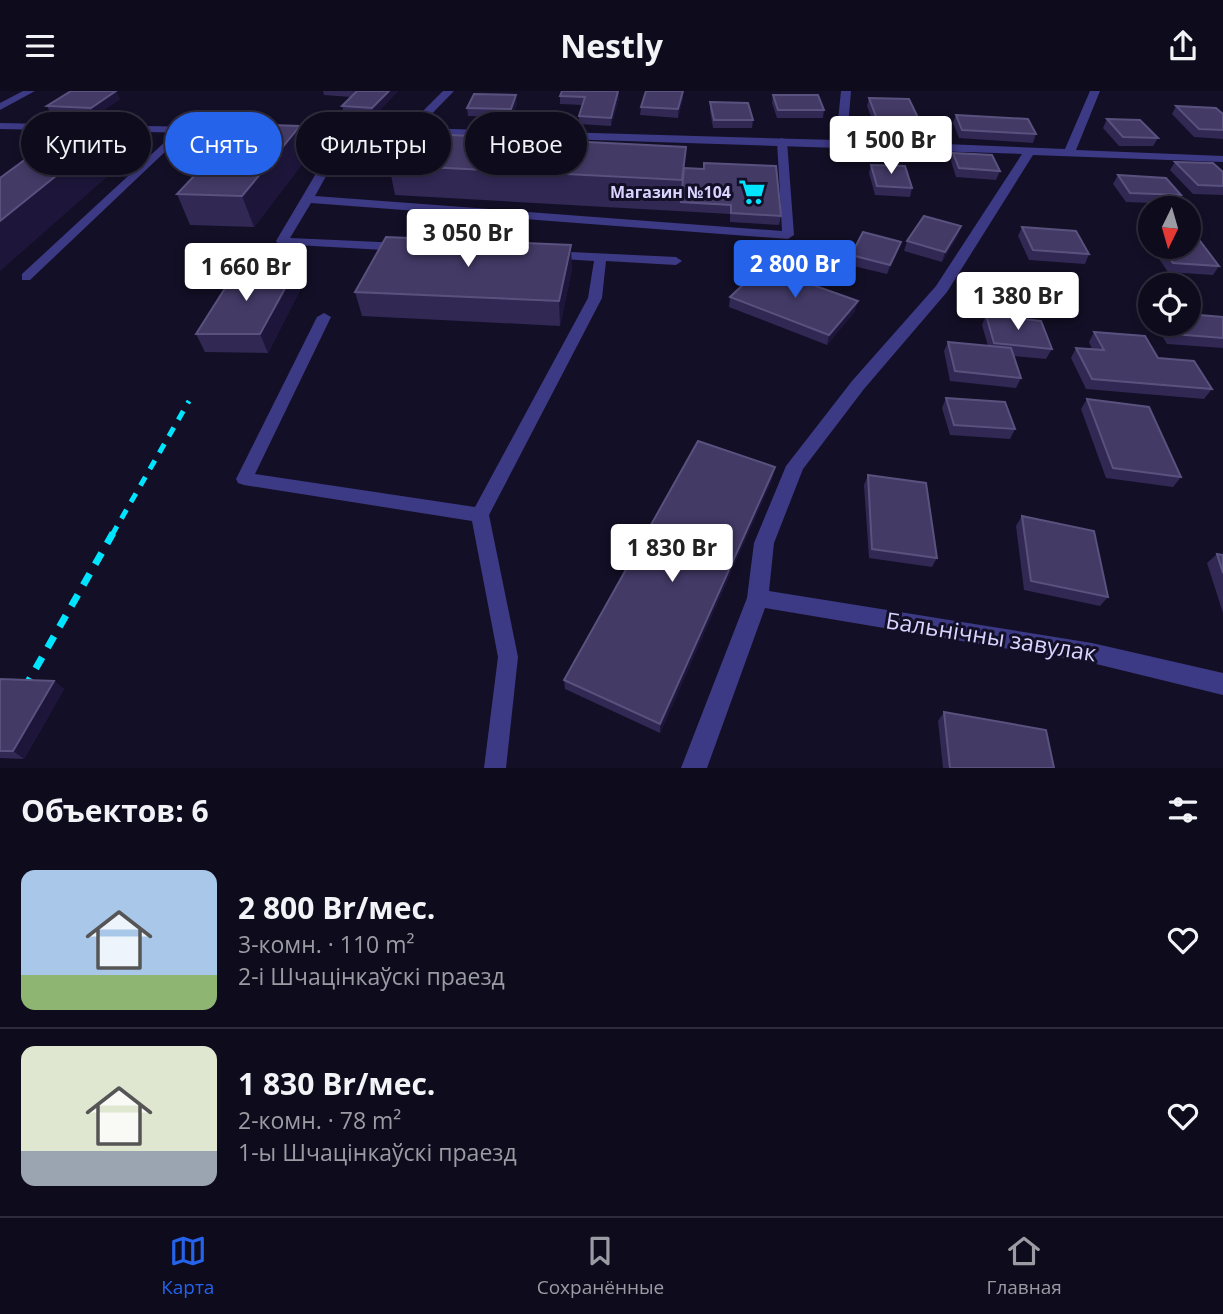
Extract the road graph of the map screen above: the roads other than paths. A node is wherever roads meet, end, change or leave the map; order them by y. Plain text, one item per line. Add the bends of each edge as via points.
1 (30, 91) edge
2 (449, 91) edge
3 (846, 91) edge
4 (1095, 91) edge
5 (0, 107) edge
6 (428, 112) edge
7 (0, 126) edge
8 (165, 130) edge
9 (451, 132) edge
10 (782, 141) junction
11 (841, 144) junction
12 (165, 147) edge
13 (1030, 151) junction
14 (1069, 153) junction
15 (1223, 159) edge
16 (321, 175) edge
17 (307, 199) junction
18 (421, 248) edge
19 (531, 254) edge
20 (601, 257) junction
21 (676, 261) dead end
22 (26, 277) dead end
23 (324, 317) dead end
24 (480, 515) junction
25 (758, 598) junction
26 (1223, 684) edge
27 (495, 768) edge
28 (694, 768) edge

1 - 5 street
2 - 6 street
3 - 11 street
4 - 14 street
7 - 8 street
9 - 10 street
10 - 11 street
10 - 17 lane via 788,235
11 - 13 street
12 - 22 lane
13 - 14 street
13 - 25 street via 942,289 795,466 764,543
14 - 15 street
16 - 17 lane
17 - 18 lane via 282,241
19 - 20 lane
20 - 21 lane
20 - 24 lane via 595,298
23 - 24 lane via 244,479
24 - 27 lane via 508,657
25 - 26 street, Бальнічны завулак via 1091,653
25 - 28 street

